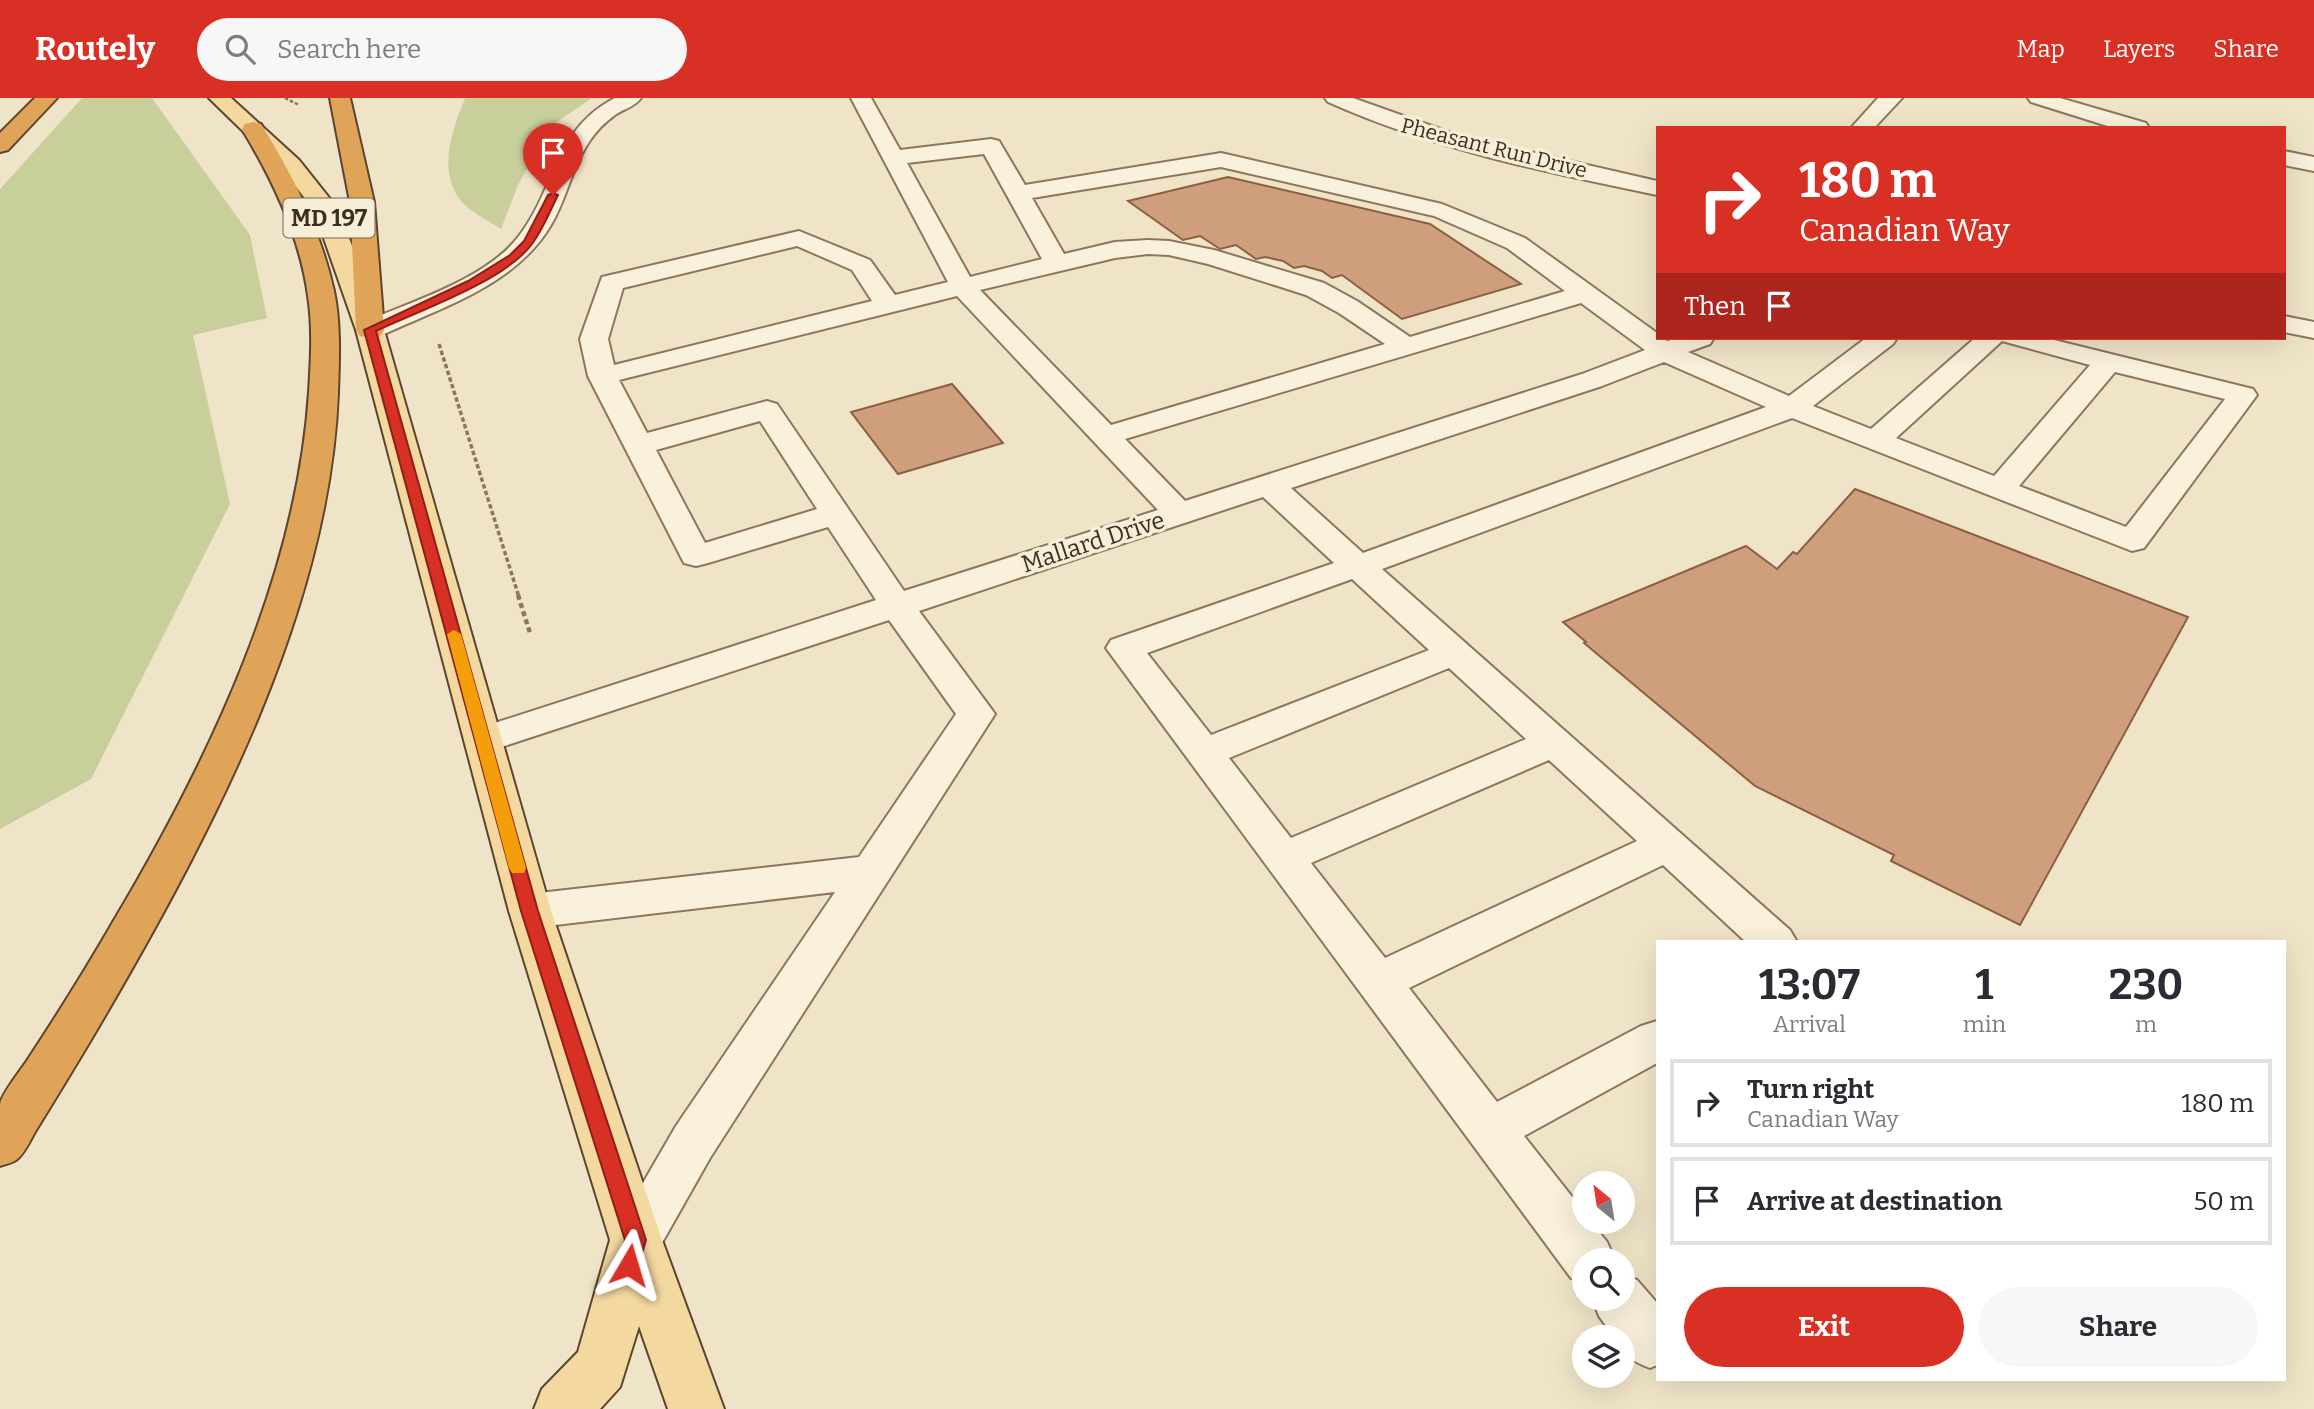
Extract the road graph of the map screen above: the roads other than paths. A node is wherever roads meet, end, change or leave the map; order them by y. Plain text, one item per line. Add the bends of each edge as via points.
1 (47, 98) edge
2 (219, 98) edge
3 (340, 98) edge
4 (631, 98) edge
5 (861, 98) edge
6 (1335, 98) edge
7 (1892, 98) edge
8 (2038, 98) edge
9 (1864, 126) edge
10 (2131, 126) edge
11 (253, 129) junction
12 (0, 145) edge
13 (893, 158) junction
14 (2286, 158) edge
15 (2314, 164) edge
16 (1656, 188) edge
17 (1018, 193) junction
18 (1057, 263) junction
19 (963, 287) junction
20 (1584, 294) junction
21 (888, 306) junction
22 (2286, 324) edge
23 (370, 330) junction
24 (2314, 330) edge
25 (1696, 340) edge
26 (1880, 340) edge
27 (1989, 340) edge
28 (2022, 340) edge
29 (1406, 346) junction
30 (1667, 353) junction
31 (2109, 361) junction
32 (602, 376) junction
33 (1792, 408) junction
34 (1104, 436) junction
35 (1875, 440) junction
36 (638, 445) junction
37 (1268, 485) junction
38 (1999, 489) junction
39 (836, 514) junction
40 (1179, 514) junction
41 (1358, 566) junction
42 (897, 606) junction
43 (1454, 653) junction
44 (483, 740) junction
45 (1553, 743) junction
46 (1204, 753) junction
47 (1667, 845) junction
48 (1284, 858) junction
49 (871, 872) junction
50 (530, 911) junction
51 (1772, 940) edge
52 (1378, 982) junction
53 (1656, 1041) edge
54 (1490, 1130) junction
55 (0, 1144) edge
56 (636, 1240) junction
57 (1580, 1248) edge
58 (1628, 1311) edge
59 (1656, 1332) edge
60 (562, 1409) edge
61 (696, 1409) edge

1 - 12 highway
2 - 11 main road, MD 197
3 - 23 highway via 362,202
4 - 23 street via 603,111 582,134 528,242 500,267
5 - 13 street
6 - 16 street, Pheasant Run Drive via 1422,132
7 - 9 street
8 - 10 street
11 - 23 main road, MD 197 via 291,164 326,209
11 - 55 highway via 298,214 321,293 323,431 304,535 231,738 164,876
13 - 17 street via 991,146
13 - 19 street
14 - 15 street
17 - 18 street
17 - 20 street via 1221,160 1442,211 1516,243
18 - 19 street
18 - 29 street via 1148,247 1214,258 1315,289
19 - 21 street
19 - 34 street
20 - 29 street
20 - 30 street
21 - 32 street
21 - 32 street via 861,265 799,238 611,283 594,339
22 - 24 street
23 - 44 main road, MD 197
25 - 30 street, Mallard Drive
26 - 33 street
27 - 35 street
28 - 31 street
29 - 34 street
30 - 33 street
30 - 37 street, Mallard Drive
31 - 38 street
31 - 38 street via 2244,395 2132,541
32 - 36 street
33 - 35 street
33 - 41 street
34 - 40 street
35 - 38 street
36 - 39 street via 767,410
36 - 39 street via 696,555
37 - 40 street, Mallard Drive
37 - 41 street
39 - 42 street
40 - 42 street, Mallard Drive
41 - 43 street
41 - 46 street via 1124,648
42 - 44 street, Mallard Drive
42 - 49 street via 976,714
43 - 45 street
43 - 46 street
44 - 50 main road, MD 197
45 - 47 street
45 - 48 street
46 - 48 street
47 - 51 street
47 - 52 street
48 - 52 street
49 - 50 street
49 - 56 street via 693,1142
50 - 56 main road, MD 197
52 - 54 street
53 - 54 street
54 - 57 street
56 - 60 main road via 601,1368
56 - 61 main road, MD 197
58 - 59 street via 1650,1341

